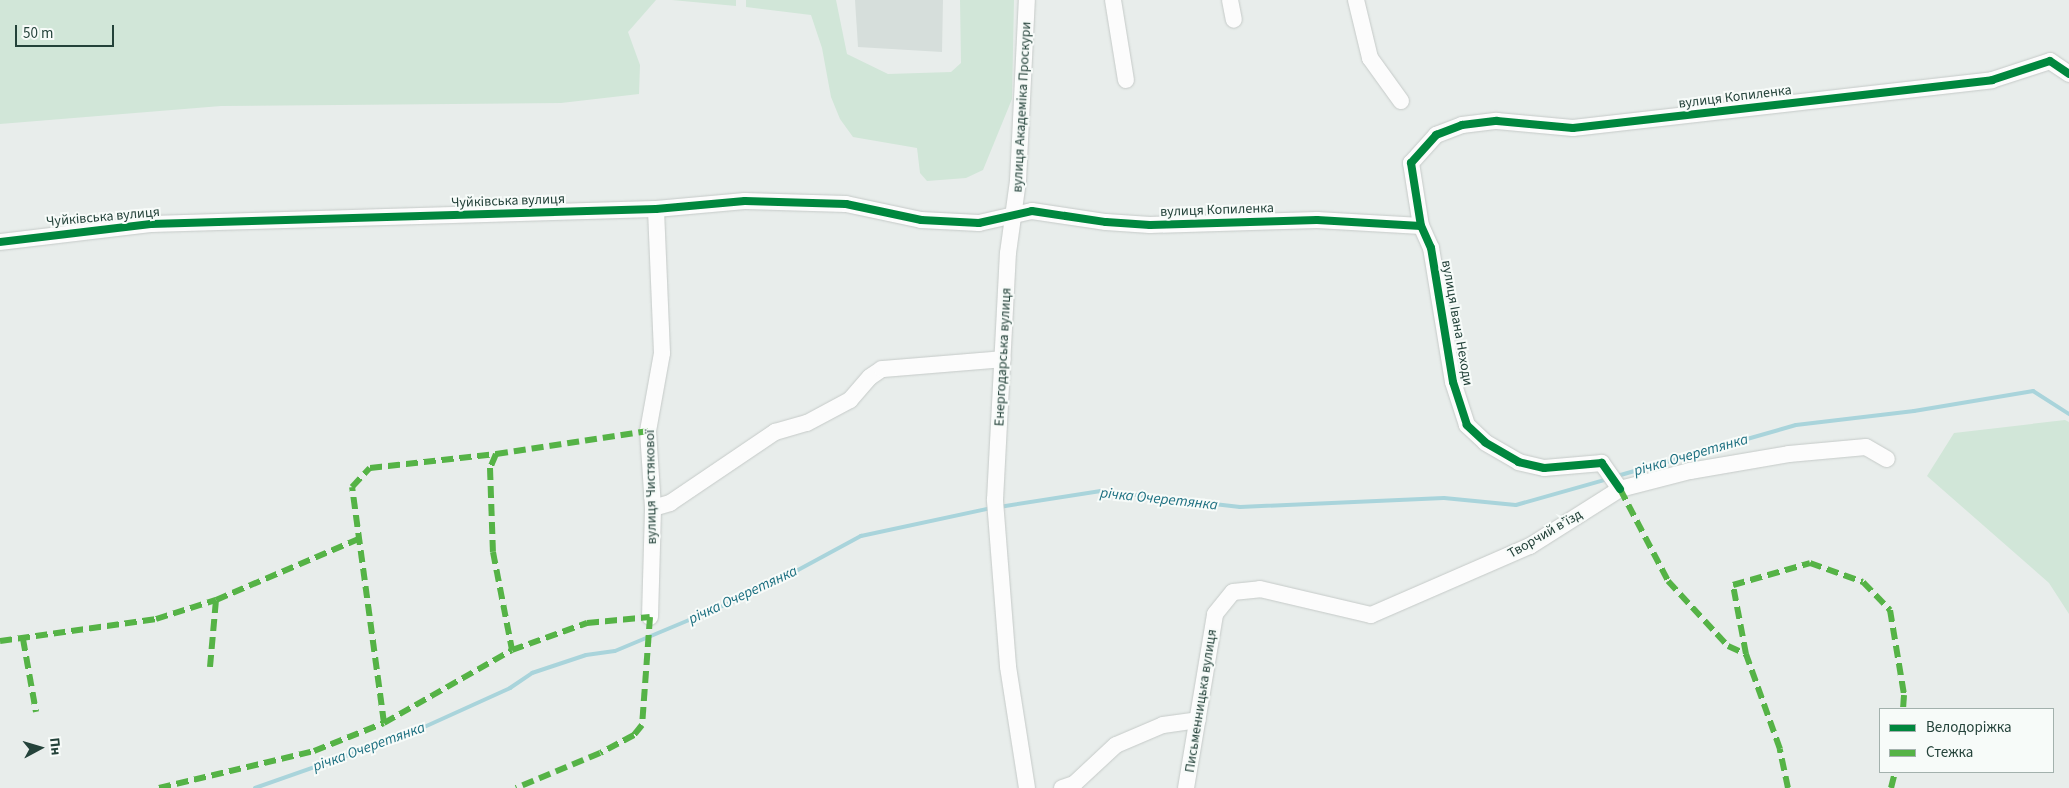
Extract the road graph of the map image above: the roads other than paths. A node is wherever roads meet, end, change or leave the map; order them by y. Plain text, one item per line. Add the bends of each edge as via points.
1 (1027, 0) edge
2 (1113, 0) edge
3 (1230, 0) edge
4 (1356, 0) edge
5 (1234, 20) dead end
6 (2069, 74) edge
7 (1126, 80) dead end
8 (1401, 101) dead end
9 (656, 209) junction
10 (1016, 214) junction
11 (1421, 226) junction
12 (0, 242) edge
13 (1003, 359) junction
14 (1887, 459) dead end
15 (1620, 488) junction
16 (652, 508) junction
17 (1215, 614) joint
18 (650, 617) dead end
19 (1198, 720) junction
20 (1027, 788) edge
21 (1062, 788) edge
22 (1186, 788) edge

1 - 10 street, вулиця Академіка Проскури
2 - 7 street
3 - 5 street
4 - 8 street via 1370,58
6 - 11 street, вулиця Копиленка via 2050,61 1992,80 1573,128 1497,121 1462,125 1436,135 1411,163
9 - 10 street, Чуйківська вулиця via 745,201 846,204 921,220 978,223
9 - 12 street, Чуйківська вулиця via 152,224
9 - 16 street, вулиця Чистякової via 662,353 648,431
10 - 11 street, вулиця Копиленка via 1044,212 1150,225 1317,220
10 - 13 street, Енергодарська вулиця via 1008,253
11 - 15 street, вулиця Івана Неходи via 1431,248 1453,382 1467,425 1485,442 1519,462 1544,468 1602,463
13 - 16 street via 882,369 870,377 850,400 807,423 775,432 670,502
13 - 20 street, Енергодарська вулиця via 996,519 1008,666
14 - 15 street, Творчий в’їзд via 1866,447 1788,454 1690,470
15 - 17 street, Творчий в’їзд via 1530,546 1371,615 1260,590 1233,592
16 - 18 street, вулиця Чистякової
17 - 19 street, Письменницька вулиця
19 - 21 street via 1163,725 1116,745 1074,784
19 - 22 street, Письменницька вулиця

